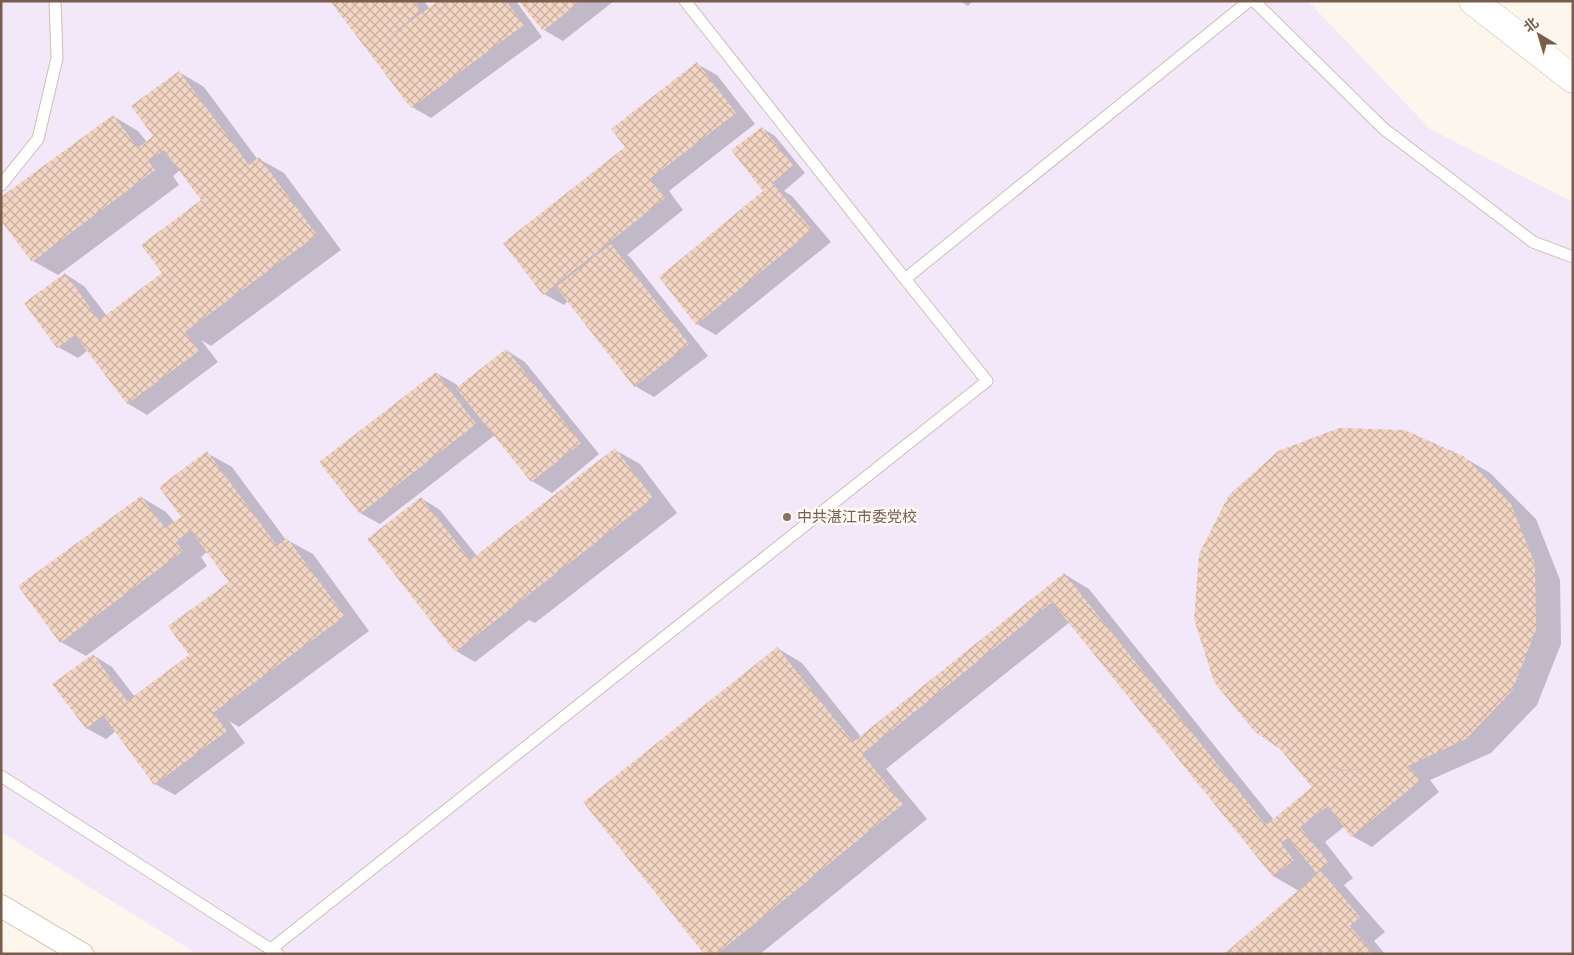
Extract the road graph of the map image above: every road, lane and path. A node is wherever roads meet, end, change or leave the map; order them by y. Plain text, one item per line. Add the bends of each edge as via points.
1 (55, 1) edge
2 (684, 1) edge
3 (1249, 1) edge
4 (1254, 1) edge
5 (1473, 1) edge
6 (1573, 79) edge
7 (1, 185) edge
8 (1573, 257) edge
9 (905, 279) junction
10 (1, 776) edge
11 (1, 906) edge
12 (274, 951) edge
13 (82, 954) edge

1 - 7 lane via 57,58 38,139
2 - 9 lane
3 - 9 lane
4 - 8 lane via 1384,128 1533,242
5 - 6 street
9 - 12 lane via 988,381
10 - 12 lane
11 - 13 street

